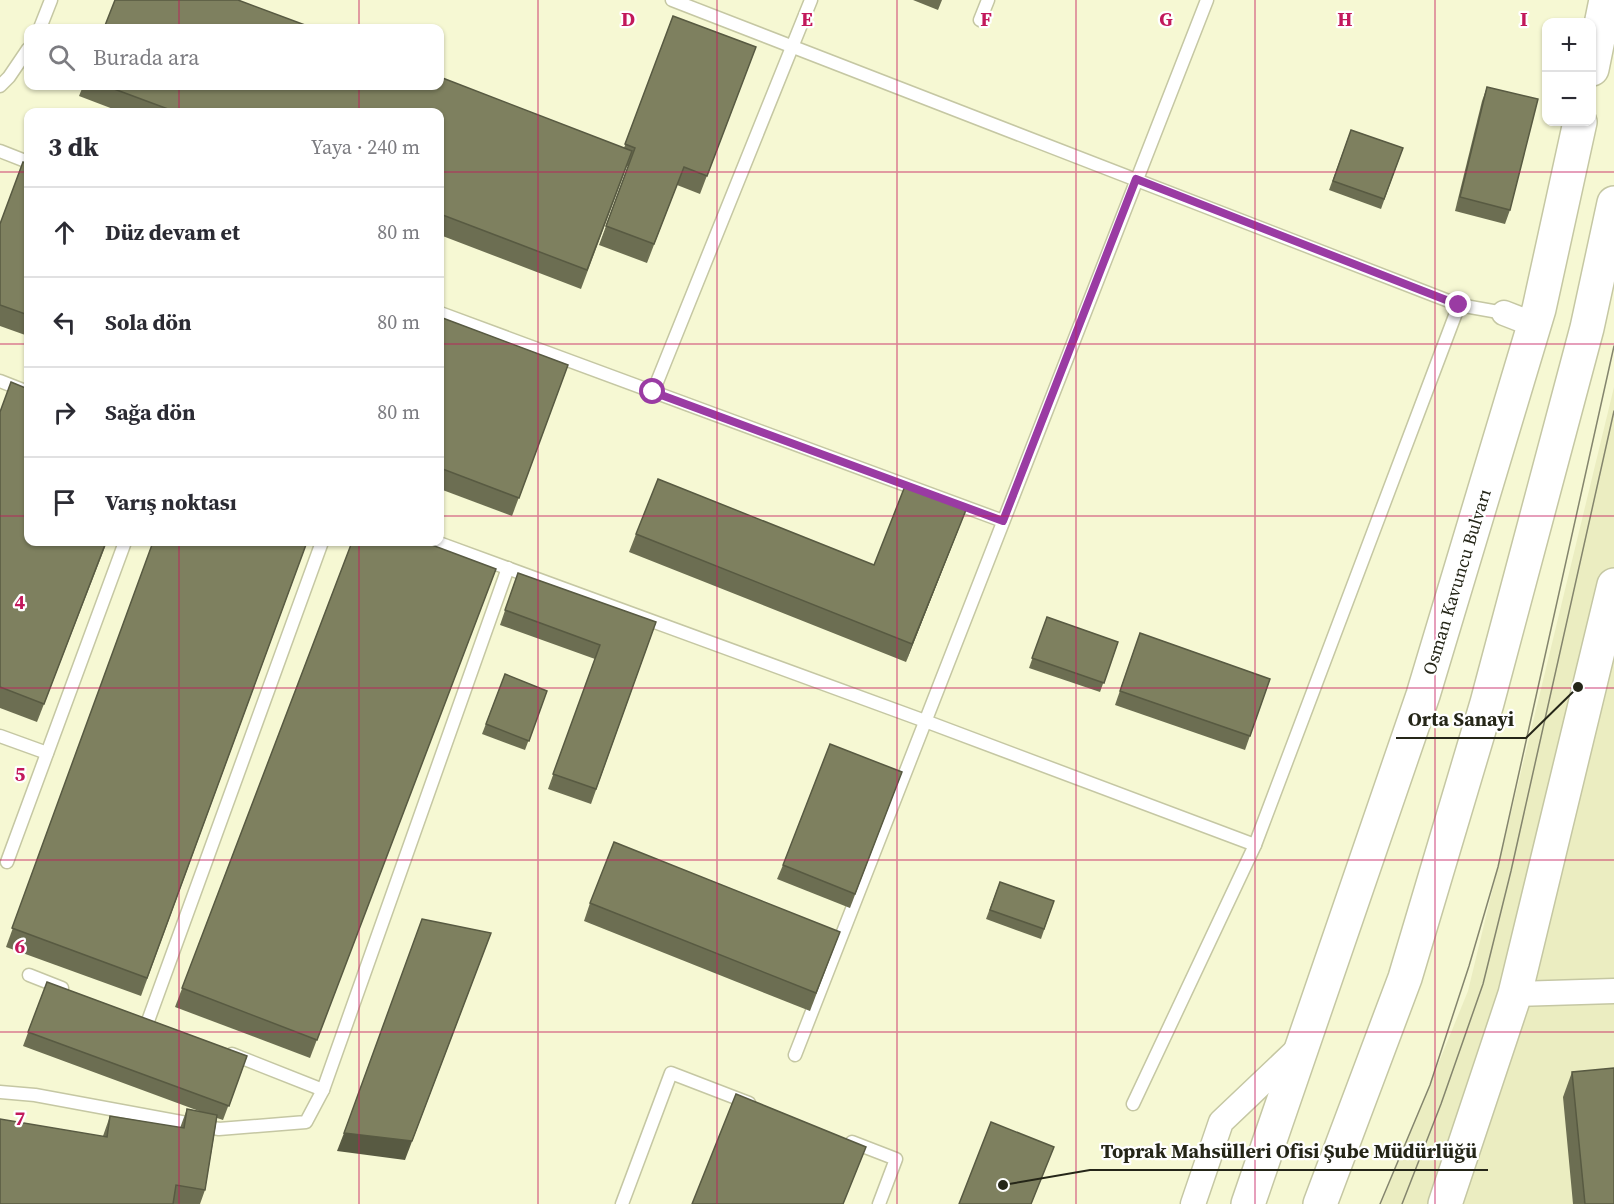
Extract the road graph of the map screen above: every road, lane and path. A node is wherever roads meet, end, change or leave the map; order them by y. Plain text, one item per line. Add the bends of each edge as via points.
1 (51, 0) edge
2 (672, 0) edge
3 (811, 0) edge
4 (988, 0) edge
5 (1207, 0) edge
6 (1606, 0) edge
7 (980, 20) dead end
8 (42, 24) edge
9 (793, 47) junction
10 (1596, 49) edge
11 (24, 54) edge
12 (0, 86) edge
13 (1579, 126) edge
14 (0, 151) edge
15 (24, 160) edge
16 (1136, 179) junction
17 (1614, 203) edge
18 (1459, 305) junction
19 (1504, 313) joint
20 (444, 314) edge
21 (1535, 325) junction
22 (0, 381) edge
23 (24, 390) edge
24 (653, 392) junction
25 (1003, 521) junction
26 (444, 545) edge
27 (124, 546) edge
28 (321, 546) edge
29 (508, 568) junction
30 (1614, 585) edge
31 (925, 721) junction
32 (0, 736) edge
33 (47, 753) junction
34 (1255, 845) junction
35 (7, 861) dead end
36 (28, 975) dead end
37 (1614, 991) edge
38 (72, 992) edge
39 (1515, 994) junction
40 (148, 1021) edge
41 (1302, 1044) junction
42 (224, 1052) edge
43 (795, 1055) dead end
44 (323, 1090) junction
45 (0, 1092) edge
46 (1133, 1104) dead end
47 (757, 1106) edge
48 (843, 1138) edge
49 (622, 1204) edge
50 (879, 1204) edge
51 (1193, 1204) edge
52 (1248, 1204) edge
53 (1320, 1204) edge
54 (1445, 1204) edge

1 - 8 lane
2 - 9 lane
3 - 9 lane
4 - 7 lane
5 - 16 lane
6 - 10 highway
9 - 16 lane
9 - 24 lane
11 - 12 lane
13 - 21 highway, Osman Kavuncu Bulvarı
14 - 15 lane
16 - 18 lane
16 - 25 lane
17 - 53 highway via 1587,328 1483,714 1405,978
18 - 19 lane
18 - 34 lane
19 - 21 street
20 - 24 lane
21 - 41 highway, Osman Kavuncu Bulvarı via 1423,695
22 - 23 lane
24 - 25 lane
25 - 31 lane
26 - 29 lane
27 - 33 lane
28 - 40 lane
29 - 31 lane
29 - 44 lane
30 - 39 highway
31 - 34 lane
31 - 43 lane
32 - 33 lane
33 - 35 lane
34 - 46 lane
36 - 38 lane
37 - 39 street
39 - 54 highway
41 - 51 street via 1221,1122
41 - 52 highway, Osman Kavuncu Bulvarı
42 - 44 lane
44 - 45 lane via 306,1122 219,1129
47 - 49 lane via 671,1072
48 - 50 lane via 896,1159

